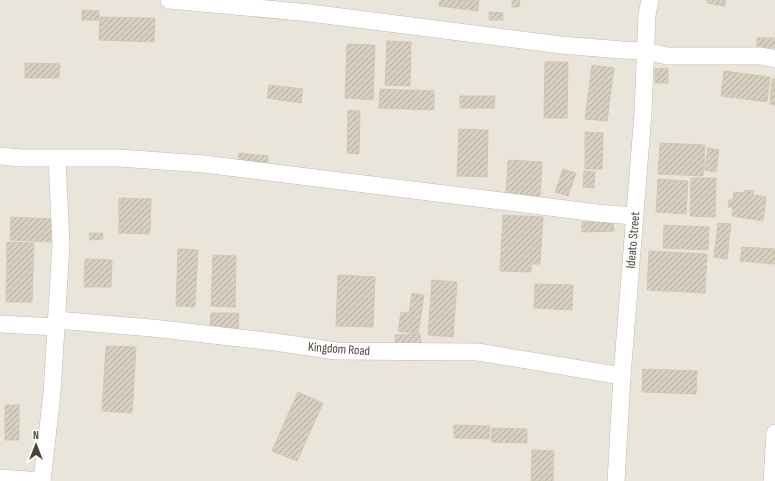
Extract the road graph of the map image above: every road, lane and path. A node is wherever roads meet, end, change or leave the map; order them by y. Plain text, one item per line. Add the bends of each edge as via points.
1 (170, 0) edge
2 (650, 0) edge
3 (645, 50) junction
4 (775, 59) edge
5 (0, 156) edge
6 (57, 158) junction
7 (634, 216) junction
8 (0, 324) edge
9 (56, 324) junction
10 (622, 376) junction
11 (775, 433) edge
12 (0, 478) edge
13 (42, 481) edge
14 (616, 481) edge
15 (772, 481) edge

1 - 3 street via 310,13 561,44
2 - 3 street, Ideato Street via 646,15
3 - 4 street via 667,56 761,56
3 - 7 street, Ideato Street via 643,113
5 - 6 street
6 - 7 street via 119,158 204,164
6 - 9 street via 61,246
7 - 10 street, Ideato Street
8 - 9 street, Kingdom Road
9 - 10 street, Kingdom Road via 152,328 336,351 478,352
9 - 13 street via 51,407
10 - 14 street, Ideato Street
11 - 15 street
12 - 13 street

